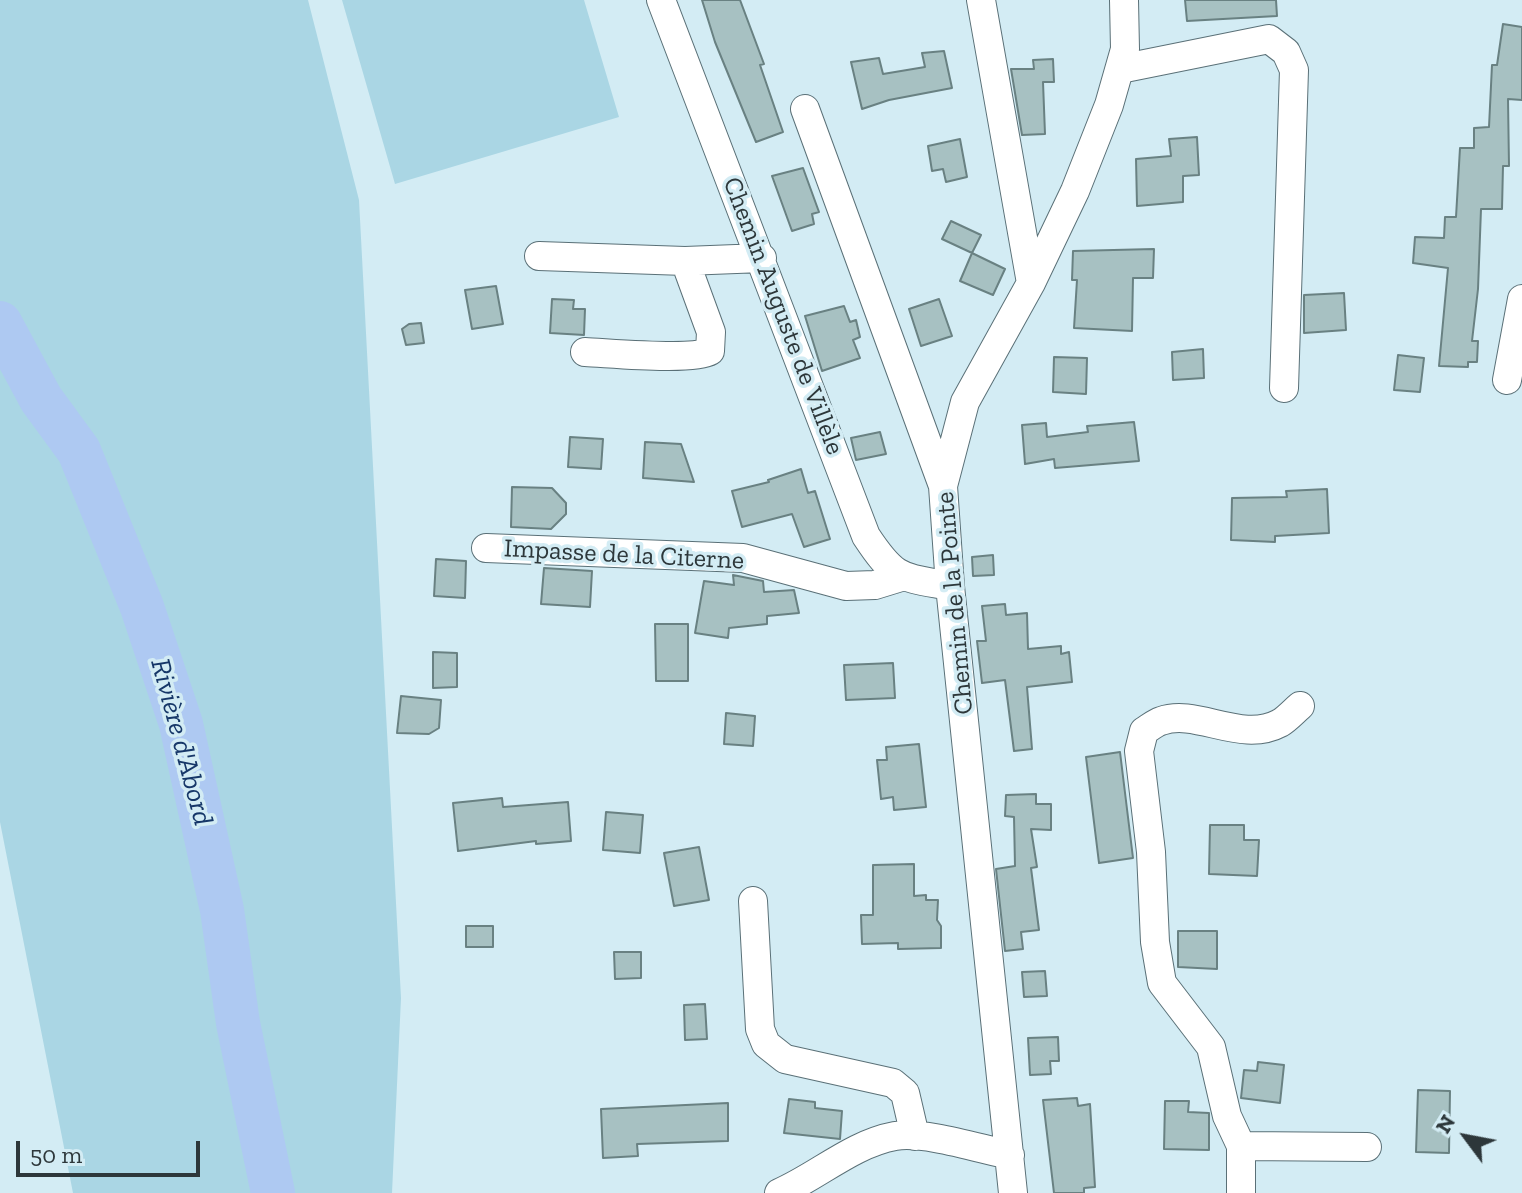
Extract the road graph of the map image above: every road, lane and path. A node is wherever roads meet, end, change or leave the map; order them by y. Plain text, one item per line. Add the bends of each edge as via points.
1 (661, 0) edge
2 (981, 0) edge
3 (1124, 0) edge
4 (1120, 69) junction
5 (805, 109) dead end
6 (539, 256) dead end
7 (762, 258) junction
8 (685, 261) junction
9 (1031, 283) junction
10 (1522, 299) edge
11 (585, 352) dead end
12 (1507, 380) dead end
13 (1284, 388) dead end
14 (943, 486) junction
15 (486, 548) dead end
16 (901, 577) junction
17 (950, 586) junction
18 (1300, 706) dead end
19 (753, 901) dead end
20 (915, 1136) junction
21 (1241, 1146) junction
22 (1367, 1147) dead end
23 (1010, 1155) junction
24 (779, 1193) edge
25 (1013, 1193) edge
26 (1241, 1193) edge

1 - 7 street, Chemin Auguste de Villèle
2 - 9 street
3 - 4 street, Chemin de la Pointe
4 - 9 street, Chemin de la Pointe via 1075,191
4 - 13 street via 1269,39 1286,52 1294,70
5 - 14 street
6 - 8 street
7 - 8 street
7 - 16 street, Chemin Auguste de Villèle via 866,536
8 - 11 street via 711,332 710,351
9 - 14 street, Chemin de la Pointe via 965,402
10 - 12 street
14 - 17 street, Chemin de la Pointe
15 - 16 street, Impasse de la Citerne via 743,558 846,586
16 - 17 street
17 - 23 street, Chemin de la Pointe
18 - 21 street via 1280,723 1258,729 1162,720 1144,731 1139,751 1162,983 1211,1047 1227,1116
19 - 20 street via 760,1029 766,1044 785,1059 893,1083 905,1093
20 - 23 street
20 - 24 street via 894,1136 852,1152
21 - 22 street
21 - 26 street
23 - 25 street, Chemin de la Pointe

